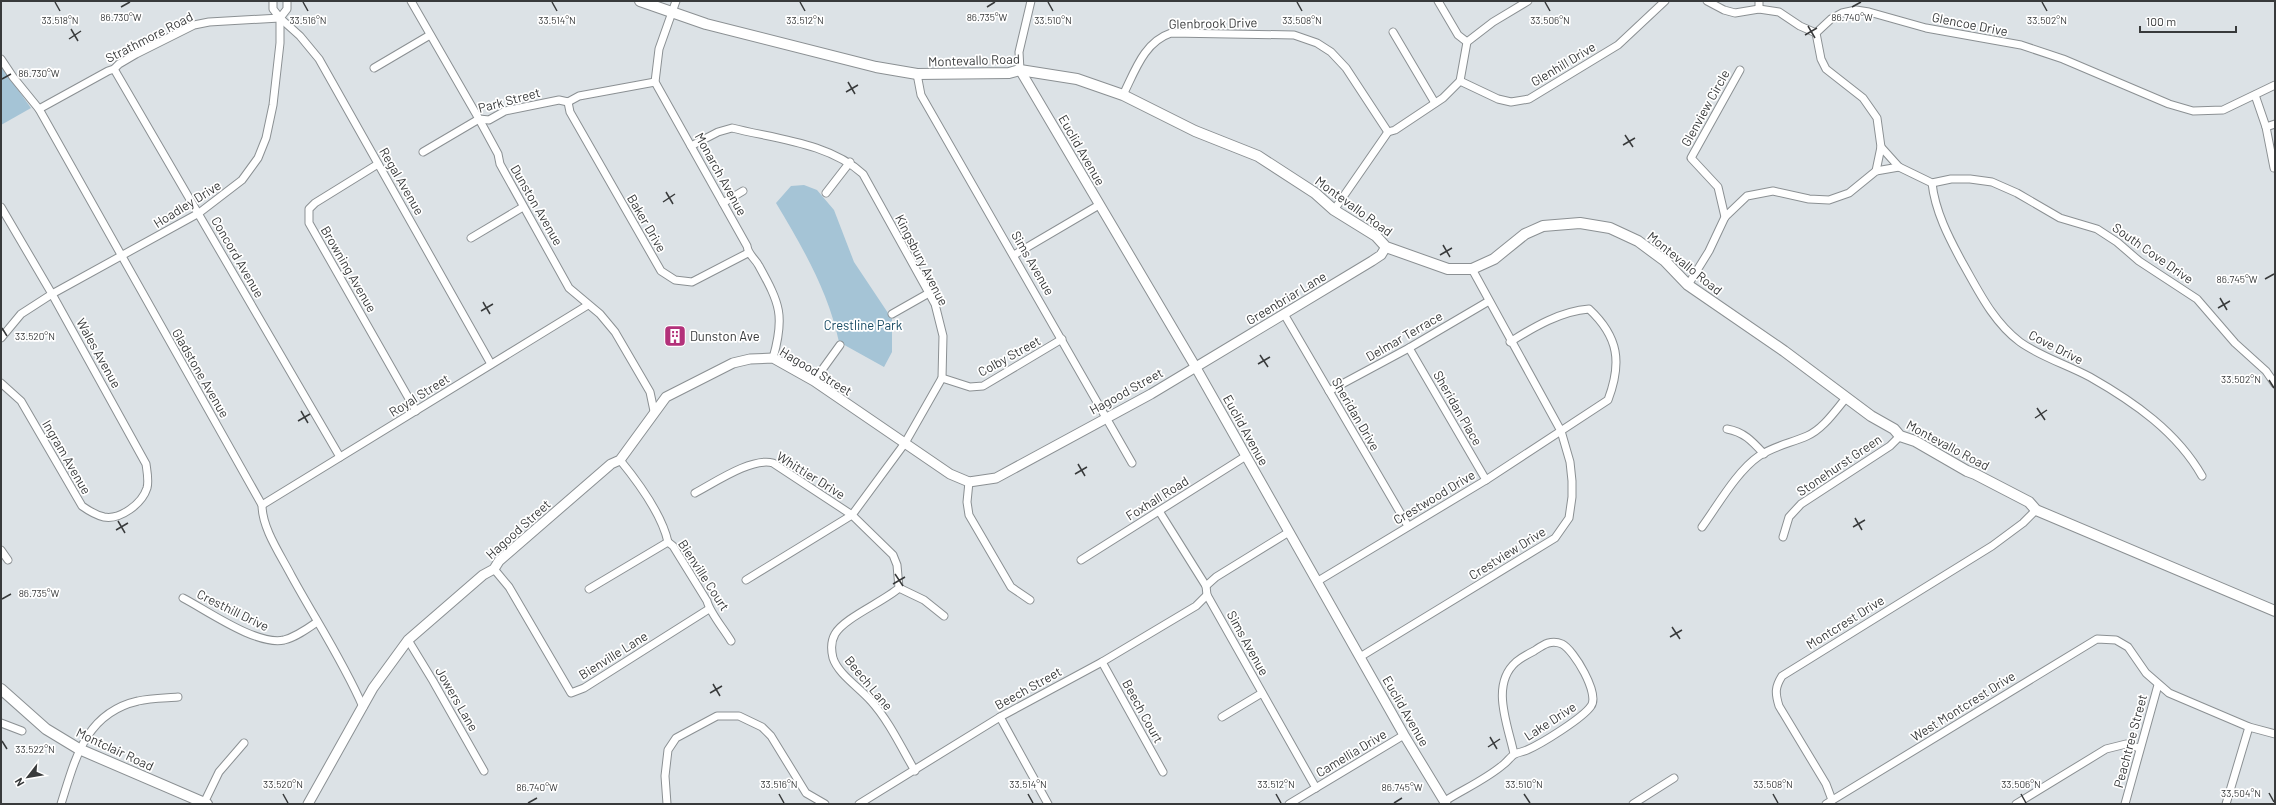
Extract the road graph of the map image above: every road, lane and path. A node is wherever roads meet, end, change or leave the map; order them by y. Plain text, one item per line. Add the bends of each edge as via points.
1 (273, 1) edge
2 (287, 1) edge
3 (411, 1) edge
4 (640, 1) edge
5 (676, 1) edge
6 (1031, 1) edge
7 (1438, 1) edge
8 (1528, 1) edge
9 (1665, 1) edge
10 (1707, 1) edge
11 (1759, 1) edge
12 (1759, 9) junction
13 (672, 11) junction
14 (280, 18) junction
15 (1393, 32) dead end
16 (1816, 34) junction
17 (430, 35) junction
18 (1467, 42) junction
19 (1, 58) edge
20 (374, 68) dead end
21 (114, 70) junction
22 (1020, 70) junction
23 (1740, 70) dead end
24 (917, 74) junction
25 (1460, 81) junction
26 (655, 82) junction
27 (2275, 85) edge
28 (1123, 95) junction
29 (2255, 95) junction
30 (568, 102) junction
31 (1435, 103) junction
32 (39, 109) junction
33 (479, 119) junction
34 (2275, 124) edge
35 (2266, 127) junction
36 (1388, 132) junction
37 (691, 146) junction
38 (1881, 147) junction
39 (423, 152) dead end
40 (850, 162) junction
41 (378, 164) junction
42 (1899, 167) junction
43 (2274, 168) dead end
44 (1876, 171) junction
45 (1932, 183) junction
46 (743, 191) dead end
47 (826, 193) dead end
48 (723, 203) junction
49 (1099, 205) junction
50 (1, 207) edge
51 (523, 207) junction
52 (1334, 210) junction
53 (199, 213) junction
54 (1725, 217) junction
55 (471, 238) dead end
56 (1386, 247) junction
57 (748, 253) junction
58 (1014, 255) junction
59 (122, 256) junction
60 (1472, 269) junction
61 (1688, 285) junction
62 (929, 293) junction
63 (52, 294) junction
64 (1489, 301) junction
65 (588, 305) junction
66 (892, 314) dead end
67 (1284, 314) junction
68 (1, 338) edge
69 (1062, 339) junction
70 (1510, 342) junction
71 (840, 345) dead end
72 (1410, 348) junction
73 (773, 358) junction
74 (491, 364) junction
75 (1196, 366) junction
76 (942, 378) junction
77 (814, 381) junction
78 (1, 383) edge
79 (2275, 384) edge
80 (1329, 391) junction
81 (1846, 398) junction
82 (416, 411) junction
83 (654, 411) junction
84 (1107, 417) junction
85 (1727, 429) dead end
86 (1561, 431) junction
87 (1900, 436) junction
88 (905, 443) junction
89 (1764, 454) junction
90 (1246, 456) junction
91 (340, 457) junction
92 (620, 460) junction
93 (1132, 463) dead end
94 (2202, 476) dead end
95 (1486, 480) junction
96 (969, 482) junction
97 (695, 493) dead end
98 (262, 505) junction
99 (2036, 510) junction
100 (126, 511) joint
101 (1159, 511) junction
102 (852, 515) junction
103 (1408, 526) junction
104 (1702, 526) dead end
105 (1288, 532) junction
106 (1783, 536) dead end
107 (668, 542) junction
108 (1, 550) edge
109 (8, 560) dead end
110 (1081, 560) dead end
111 (494, 569) junction
112 (746, 580) dead end
113 (1318, 581) junction
114 (1206, 586) junction
115 (899, 588) junction
116 (589, 589) dead end
117 (1207, 595) junction
118 (183, 598) dead end
119 (1030, 600) dead end
120 (709, 609) junction
121 (2275, 611) edge
122 (944, 616) dead end
123 (317, 622) junction
124 (408, 640) junction
125 (731, 641) dead end
126 (1360, 657) junction
127 (1102, 662) junction
128 (2158, 685) junction
129 (1, 689) edge
130 (1262, 693) junction
131 (178, 697) dead end
132 (363, 707) junction
133 (1000, 717) junction
134 (1222, 717) dead end
135 (1, 723) edge
136 (2249, 727) junction
137 (22, 731) dead end
138 (2275, 734) edge
139 (1404, 736) junction
140 (244, 743) dead end
141 (2139, 748) junction
142 (79, 749) junction
143 (1514, 754) junction
144 (484, 771) dead end
145 (915, 771) junction
146 (1163, 772) dead end
147 (1674, 778) dead end
148 (1316, 788) junction
149 (1446, 802) edge
150 (1829, 802) edge
151 (206, 803) edge
152 (61, 804) edge
153 (308, 804) edge
154 (667, 804) edge
155 (825, 804) edge
156 (860, 804) edge
157 (1048, 804) edge
158 (1289, 804) edge
159 (1633, 804) edge
160 (2016, 804) edge
161 (2125, 804) edge
162 (2226, 804) edge

1 - 14 street, Hoadley Drive via 273,9
2 - 14 street, Hoadley Drive via 287,9
3 - 17 street, Dunston Avenue
4 - 13 main road, Montevallo Road
5 - 13 street
6 - 22 street via 1019,52
7 - 18 street via 1458,35
8 - 18 street via 1493,22
9 - 25 street, Glenhill Drive via 1618,45 1529,99 1511,102
10 - 12 street via 1735,13
11 - 12 street
12 - 16 street via 1780,12
13 - 24 main road, Montevallo Road via 706,24 876,67
13 - 26 street via 659,48
14 - 21 street, Strathmore Road via 194,25 136,54
14 - 41 street, Regal Avenue via 300,36 319,59
14 - 53 street, Hoadley Drive via 280,43 273,105 266,138 258,158 242,180
15 - 31 street
16 - 29 street, Glencoe Drive via 1831,19 1856,10 1926,28 2021,46 2063,59 2193,111 2223,110
16 - 38 street via 1820,59 1826,70 1863,98 1877,118
17 - 20 street
17 - 33 street, Dunston Avenue
18 - 25 street
19 - 32 street, Gladstone Avenue
21 - 32 street, Strathmore Road
21 - 53 street, Concord Avenue
22 - 24 main road, Montevallo Road
22 - 28 main road, Montevallo Road via 1078,80
22 - 49 street, Euclid Avenue
23 - 54 street, Glenview Circle via 1691,158 1718,186
24 - 58 street, Sims Avenue via 922,95
25 - 31 street
26 - 30 street, Park Street via 580,96
26 - 37 street, Monarch Avenue
27 - 29 street, Glencoe Drive
28 - 36 street, Glenbrook Drive via 1149,45 1159,36 1171,32 1294,35 1318,43 1331,52 1346,68
28 - 52 main road, Montevallo Road via 1195,131 1258,156 1315,193
29 - 35 street
30 - 33 street, Park Street via 559,100 541,103 505,111 489,120
30 - 57 street, Baker Drive via 570,112 661,271 675,280 692,282
31 - 36 street
32 - 59 street, Gladstone Avenue
33 - 39 street, Park Street
33 - 51 street, Dunston Avenue
34 - 35 street
35 - 43 street
36 - 52 street
37 - 40 street, Kingsbury Avenue via 732,128 826,151
37 - 48 street, Monarch Avenue
38 - 42 street
38 - 44 street
40 - 47 street
40 - 62 street, Kingsbury Avenue via 863,174
41 - 74 street, Regal Avenue
41 - 82 street, Browning Avenue via 314,203 309,209 309,223
42 - 44 street
42 - 45 street
44 - 54 street via 1849,193 1829,200 1809,199 1773,190 1758,192 1747,196
45 - 79 street, South Cove Drive via 1964,179 1992,182 2060,218 2098,230 2197,299 2235,343 2266,371
45 - 94 street, Cove Drive via 1938,210 1954,246 1991,313 2020,342 2090,377 2161,424 2180,442
46 - 48 street
48 - 57 street, Monarch Avenue via 747,246
49 - 58 street
49 - 75 street, Euclid Avenue
50 - 63 street, Wales Avenue
51 - 55 street
51 - 65 street, Dunston Avenue via 570,288
52 - 56 main road, Montevallo Road via 1376,236
53 - 59 street, Hoadley Drive
53 - 91 street, Concord Avenue
54 - 61 street via 1709,251
56 - 60 main road, Montevallo Road via 1448,269
56 - 67 street, Greenbriar Lane via 1376,258
57 - 73 street, Monarch Avenue via 757,262 778,304 779,335
58 - 69 street, Sims Avenue
59 - 63 street, Hoadley Drive
59 - 98 street, Gladstone Avenue
60 - 61 main road, Montevallo Road via 1494,259 1525,234 1543,226 1580,223 1610,228 1638,241 1665,261
60 - 64 street, Crestview Drive
61 - 81 main road, Montevallo Road via 1784,351
62 - 66 street
62 - 76 street, Kingsbury Avenue via 943,336
63 - 68 street, Hoadley Drive via 21,314
63 - 100 street, Wales Avenue via 146,464 148,488 136,506
64 - 70 street, Crestview Drive
64 - 72 street, Delmar Terrace
65 - 74 street, Royal Street
65 - 83 street, Dunston Avenue via 600,314 615,332 650,392
67 - 75 street, Greenbriar Lane
67 - 80 street, Sheridan Drive
69 - 76 street, Colby Street via 983,386 970,387
69 - 84 street, Sims Avenue
70 - 86 street, Crestview Drive
70 - 86 street, Crestwood Drive via 1536,326 1574,310 1589,309 1604,322 1617,353 1615,382 1608,400
71 - 77 street
72 - 80 street, Delmar Terrace
72 - 95 street, Sheridan Place
73 - 77 street, Hagood Street
73 - 83 street, Hagood Street via 750,359 733,364 666,397
74 - 82 street, Royal Street
75 - 84 street, Hagood Street
75 - 90 street, Euclid Avenue
76 - 88 street, Kingsbury Avenue
77 - 88 street, Hagood Street
78 - 100 street, Ingram Avenue via 21,401 82,506 92,513 105,517 116,516
80 - 103 street, Sheridan Drive
81 - 87 main road, Montevallo Road via 1894,429
81 - 89 street via 1828,420 1808,436 1788,442
82 - 91 street, Royal Street
83 - 92 street, Hagood Street
84 - 93 street, Sims Avenue
84 - 96 street, Hagood Street via 996,478
85 - 89 street via 1738,431 1750,438
86 - 95 street, Crestwood Drive
86 - 126 street, Crestview Drive via 1572,481 1569,518 1555,538
87 - 99 main road, Montevallo Road via 2029,502
87 - 106 street, Stonehurst Green via 1890,446 1801,504 1790,517
88 - 96 street, Hagood Street via 950,474
88 - 102 street, Kingsbury Avenue
89 - 104 street via 1747,466
90 - 101 street, Foxhall Road
90 - 105 street, Euclid Avenue
91 - 98 street, Royal Street
92 - 107 street, Bienville Court via 636,479 666,532
92 - 111 street, Hagood Street via 611,464 499,561
95 - 103 street, Crestwood Drive
96 - 119 street via 967,502 970,515 1010,587
97 - 102 street, Whittier Drive via 754,463 766,461 773,463
98 - 123 street, Gladstone Avenue via 262,513 275,546
99 - 121 main road, Montevallo Road
99 - 150 street, Montcrest Drive via 1992,546 1782,676 1777,684 1776,694 1780,706 1826,784
101 - 110 street, Foxhall Road
101 - 114 street, Sims Avenue
102 - 112 street, Kingsbury Avenue
102 - 115 street, Whittier Drive via 893,555 898,565
103 - 113 street, Crestwood Drive
105 - 113 street, Euclid Avenue
105 - 114 street via 1216,577
107 - 116 street
107 - 120 street, Bienville Court via 707,601
108 - 109 street
111 - 120 street, Bienville Lane via 509,587 570,693 584,688
111 - 124 street, Hagood Street via 483,575
113 - 126 street, Euclid Avenue
114 - 117 street, Sims Avenue
115 - 122 street via 924,600
115 - 145 street, Beech Lane via 840,627 834,635 831,647 833,658 839,667 872,702
117 - 127 street, Beech Street via 1196,606
117 - 130 street, Sims Avenue
118 - 123 street, Cresthill Drive via 267,641 284,640 295,636
120 - 125 street, Bienville Court
123 - 132 street, Gladstone Avenue via 349,675
124 - 132 street, Hagood Street via 373,688
124 - 144 street, Jowers Lane
126 - 139 street, Euclid Avenue
127 - 133 street, Beech Street
127 - 146 street, Beech Court
128 - 136 street via 2181,699
128 - 141 street, Peachtree Street
128 - 150 street, West Montcrest Drive via 2146,673 2134,653 2116,640 2097,639
129 - 142 main road, Montclair Road via 46,729
130 - 134 street
130 - 148 street, Sims Avenue
131 - 142 street via 139,700 123,705 94,726
132 - 153 street, Hagood Street
133 - 145 street, Beech Street
133 - 157 street
135 - 137 street
136 - 138 street
136 - 162 street
139 - 148 street, Camellia Drive
139 - 149 street, Euclid Avenue
140 - 151 street via 219,772
141 - 160 street via 2126,744 2106,748
141 - 161 street, Peachtree Street
142 - 151 main road, Montclair Road
142 - 152 street
143 - 143 street, Lake Drive via 1528,750 1582,716 1593,705 1592,687 1570,650 1563,644 1546,643 1516,662 1507,673 1502,686 1502,700
143 - 149 street, Lake Drive via 1504,764
145 - 156 street, Beech Street
147 - 159 street
148 - 158 street, Camellia Drive
154 - 155 street via 665,776 668,750 676,738 717,716 740,716 762,727 806,793

